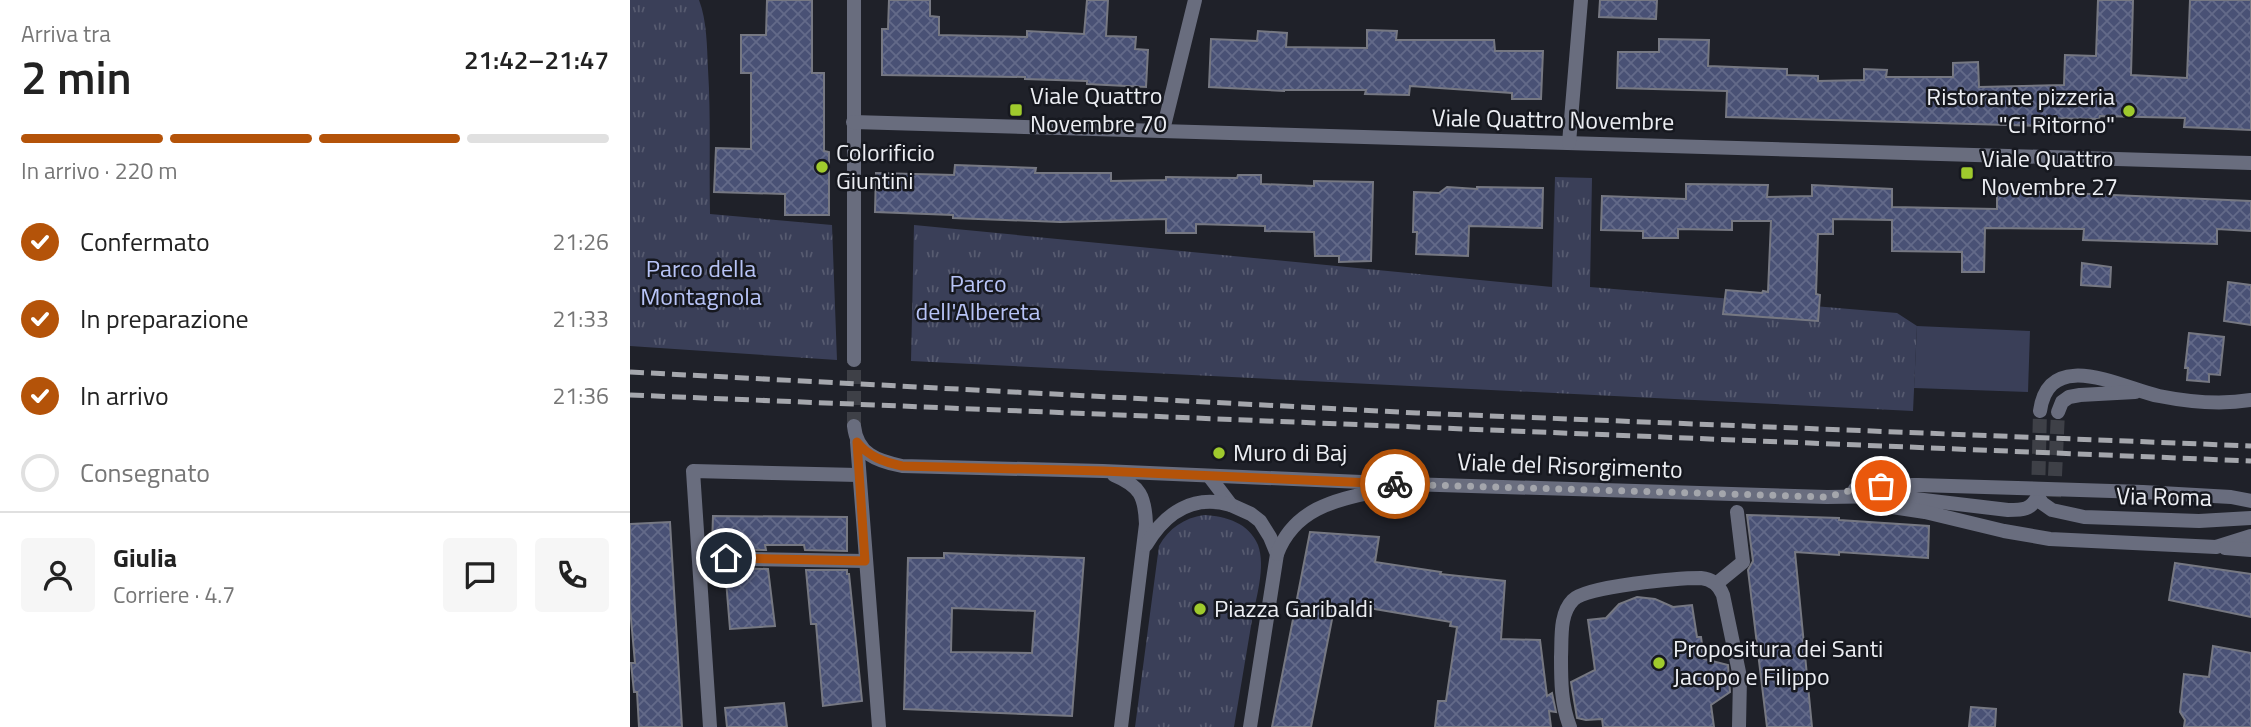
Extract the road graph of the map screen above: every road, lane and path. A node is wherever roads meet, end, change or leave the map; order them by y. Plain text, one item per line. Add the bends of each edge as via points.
1 (854, 0) edge
2 (1195, 0) edge
3 (1581, 0) edge
4 (853, 122) junction
5 (1163, 130) junction
6 (1569, 143) junction
7 (2251, 163) edge
8 (854, 360) tunnel mouth
9 (2139, 392) junction
10 (2251, 400) edge
11 (2040, 411) tunnel mouth
12 (2058, 412) dead end
13 (854, 426) tunnel mouth
14 (857, 442) junction
15 (1103, 471) junction
16 (859, 475) junction
17 (1209, 476) junction
18 (1408, 484) junction
19 (2038, 496) joint
20 (1827, 497) junction
21 (2054, 497) dead end
22 (2251, 501) edge
23 (1231, 505) junction
24 (1180, 508) junction
25 (1737, 512) dead end
26 (2077, 517) junction
27 (2251, 518) edge
28 (2251, 537) edge
29 (2216, 547) junction
30 (1143, 550) junction
31 (2251, 550) edge
32 (1277, 554) junction
33 (699, 558) junction
34 (865, 561) junction
35 (1716, 584) junction
36 (710, 727) edge
37 (879, 727) edge
38 (1121, 727) edge
39 (1250, 727) edge
40 (1570, 727) edge
41 (1739, 727) edge

1 - 4 street
2 - 5 street
3 - 6 street
4 - 5 street, Viale Quattro Novembre
4 - 8 street
5 - 6 street, Viale Quattro Novembre
6 - 7 street, Viale Quattro Novembre
9 - 10 street via 2193,401
9 - 11 street via 2093,376 2073,376 2052,386
9 - 12 street via 2074,396 2062,402
13 - 14 street
14 - 15 street, Viale del Risorgimento via 874,457 902,466
14 - 16 street
15 - 17 street, Viale del Risorgimento
15 - 30 street, Viale del Risorgimento via 1138,490 1145,507
16 - 33 street via 693,471
16 - 34 street
17 - 18 street, Viale del Risorgimento
17 - 23 street
17 - 24 street
18 - 20 street, Viale del Risorgimento
18 - 32 street via 1317,509 1294,525
19 - 20 street, Viale del Risorgimento via 2032,506 2016,510 1890,496
19 - 26 street, Via Roma via 2052,510
20 - 22 street, Viale del Risorgimento via 1900,485 2143,492
20 - 29 street, Viale del Risorgimento via 1925,512 2037,537
21 - 26 street
23 - 24 street via 1206,501
23 - 32 street via 1259,521
24 - 30 street via 1163,521
25 - 35 street via 1743,562
26 - 27 street, Via Roma
28 - 29 street, Viale del Risorgimento
29 - 31 street
30 - 38 street, Viale del Risorgimento
32 - 39 street
33 - 34 street
33 - 36 street
34 - 37 street
35 - 40 street via 1691,578 1599,589 1573,599 1564,618 1561,659 1561,687
35 - 41 street via 1723,595 1740,677

